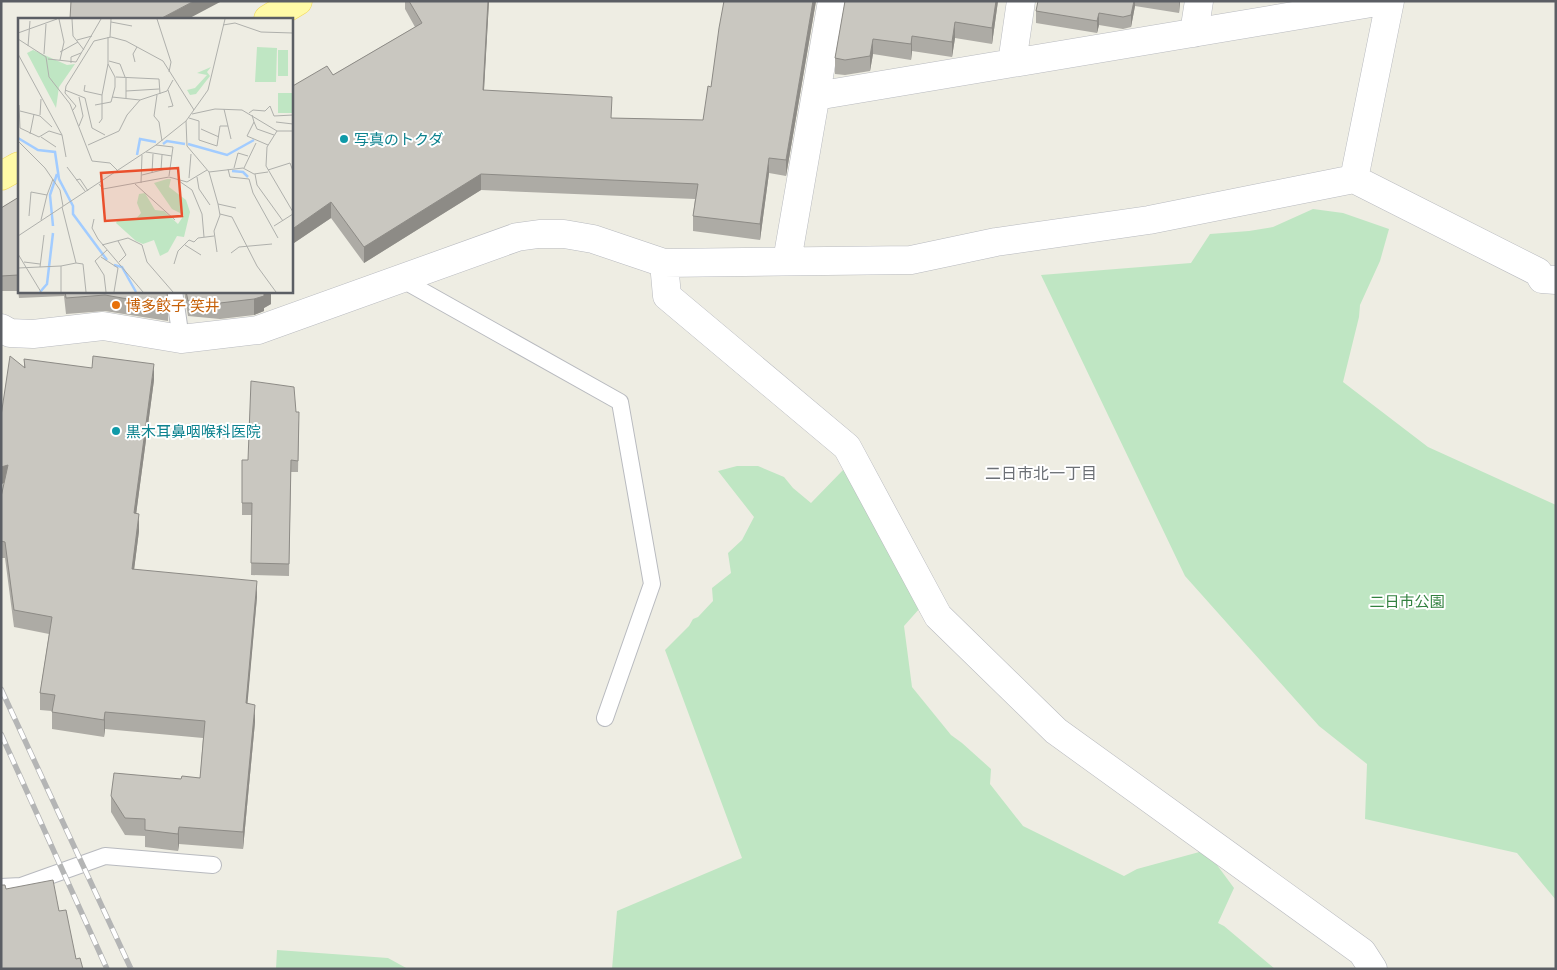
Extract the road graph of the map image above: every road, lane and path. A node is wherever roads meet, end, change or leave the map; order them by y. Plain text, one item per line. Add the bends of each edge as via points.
1 (298, 1) edge
2 (832, 1) edge
3 (1021, 1) edge
4 (1199, 1) edge
5 (1383, 1) edge
6 (1390, 1) edge
7 (270, 18) edge
8 (1194, 33) junction
9 (1012, 63) junction
10 (816, 96) junction
11 (18, 167) edge
12 (1, 176) edge
13 (1354, 179) junction
14 (787, 261) junction
15 (664, 263) junction
16 (401, 279) junction
17 (1551, 286) edge
18 (174, 292) edge
19 (1, 328) edge
20 (181, 339) junction
21 (605, 718) dead end
22 (214, 865) dead end
23 (1, 887) edge
24 (1373, 969) edge

1 - 7 main road
2 - 10 street
3 - 9 street
4 - 8 street
5 - 8 street
6 - 13 street
8 - 9 street
9 - 10 street
10 - 14 street
11 - 12 main road
13 - 14 street via 1149,220 996,242 911,260
13 - 17 street via 1538,272
14 - 15 street
15 - 16 street via 593,239 539,234 517,237
15 - 24 street via 667,296 847,447 938,616 1056,731 1362,952
16 - 20 street via 258,330
16 - 21 lane via 620,402 652,584
18 - 20 lane
19 - 20 street via 10,334 33,334 103,326
22 - 23 lane via 105,856 21,886

